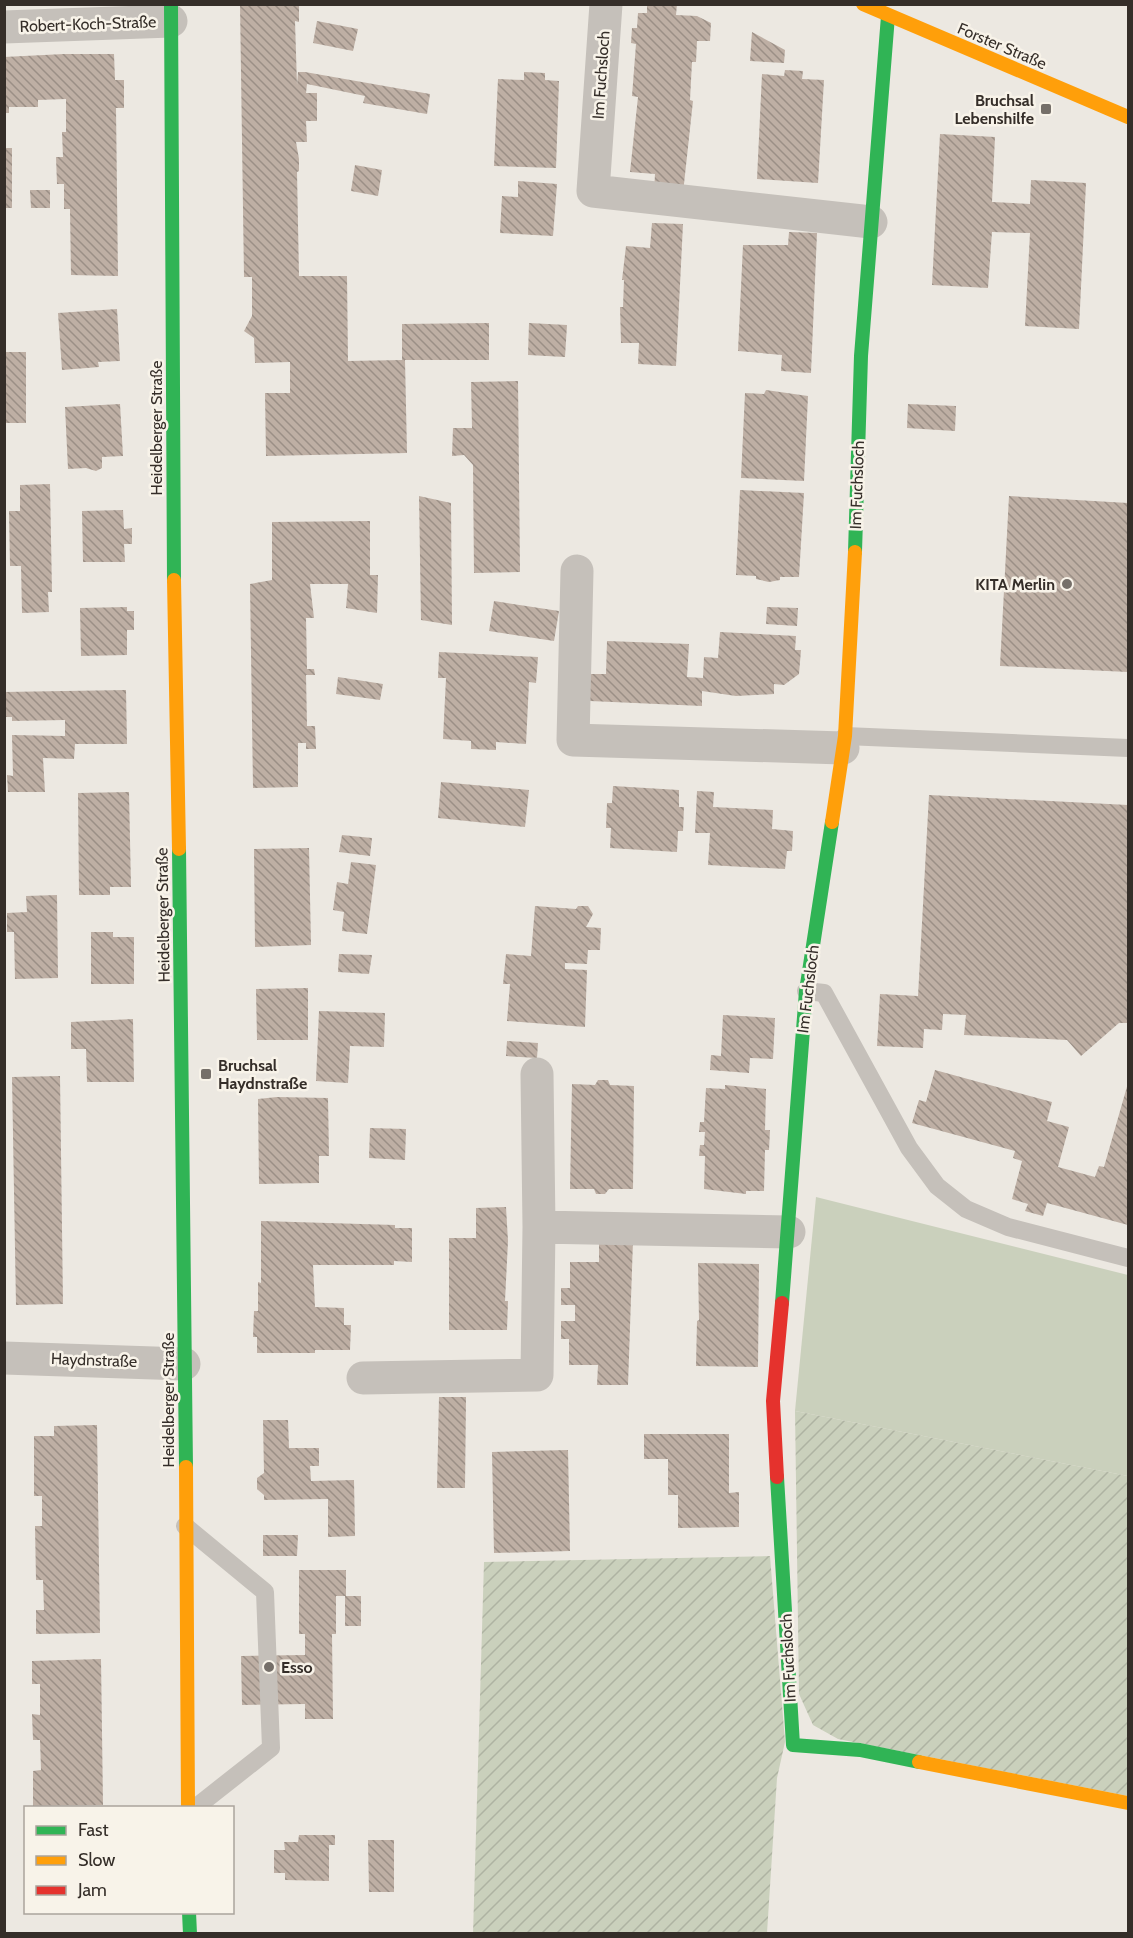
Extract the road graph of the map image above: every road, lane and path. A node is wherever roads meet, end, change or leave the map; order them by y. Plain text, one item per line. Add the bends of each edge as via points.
1 (606, 4) edge
2 (863, 4) edge
3 (171, 13) edge
4 (888, 16) junction
5 (4, 27) edge
6 (1128, 117) edge
7 (871, 222) junction
8 (577, 572) dead end
9 (844, 742) junction
10 (1128, 748) edge
11 (806, 991) junction
12 (537, 1074) dead end
13 (539, 1227) junction
14 (789, 1232) junction
15 (1128, 1258) edge
16 (4, 1358) edge
17 (184, 1364) junction
18 (363, 1378) dead end
19 (185, 1526) junction
20 (1128, 1803) edge
21 (188, 1806) edge
22 (198, 1806) edge
23 (189, 1914) edge
24 (190, 1934) edge

1 - 7 street, Im Fuchsloch via 593,191
2 - 4 street, Forster Straße
3 - 5 street, Robert-Koch-Straße
3 - 17 street, Heidelberger Straße
4 - 6 street, Forster Straße
4 - 7 street, Im Fuchsloch
7 - 9 street, Im Fuchsloch via 861,356 853,615
8 - 9 street via 573,740
9 - 10 lane
9 - 11 street, Im Fuchsloch
11 - 14 street, Im Fuchsloch
11 - 15 lane via 824,993 909,1148 937,1186 966,1209 1008,1227
12 - 13 street
13 - 14 street
13 - 18 street via 537,1375
14 - 20 street, Im Fuchsloch via 773,1401 793,1745 860,1750
16 - 17 street, Haydnstraße
17 - 19 street, Heidelberger Straße
19 - 21 street, Heidelberger Straße
19 - 22 lane via 265,1592 271,1748
23 - 24 street

